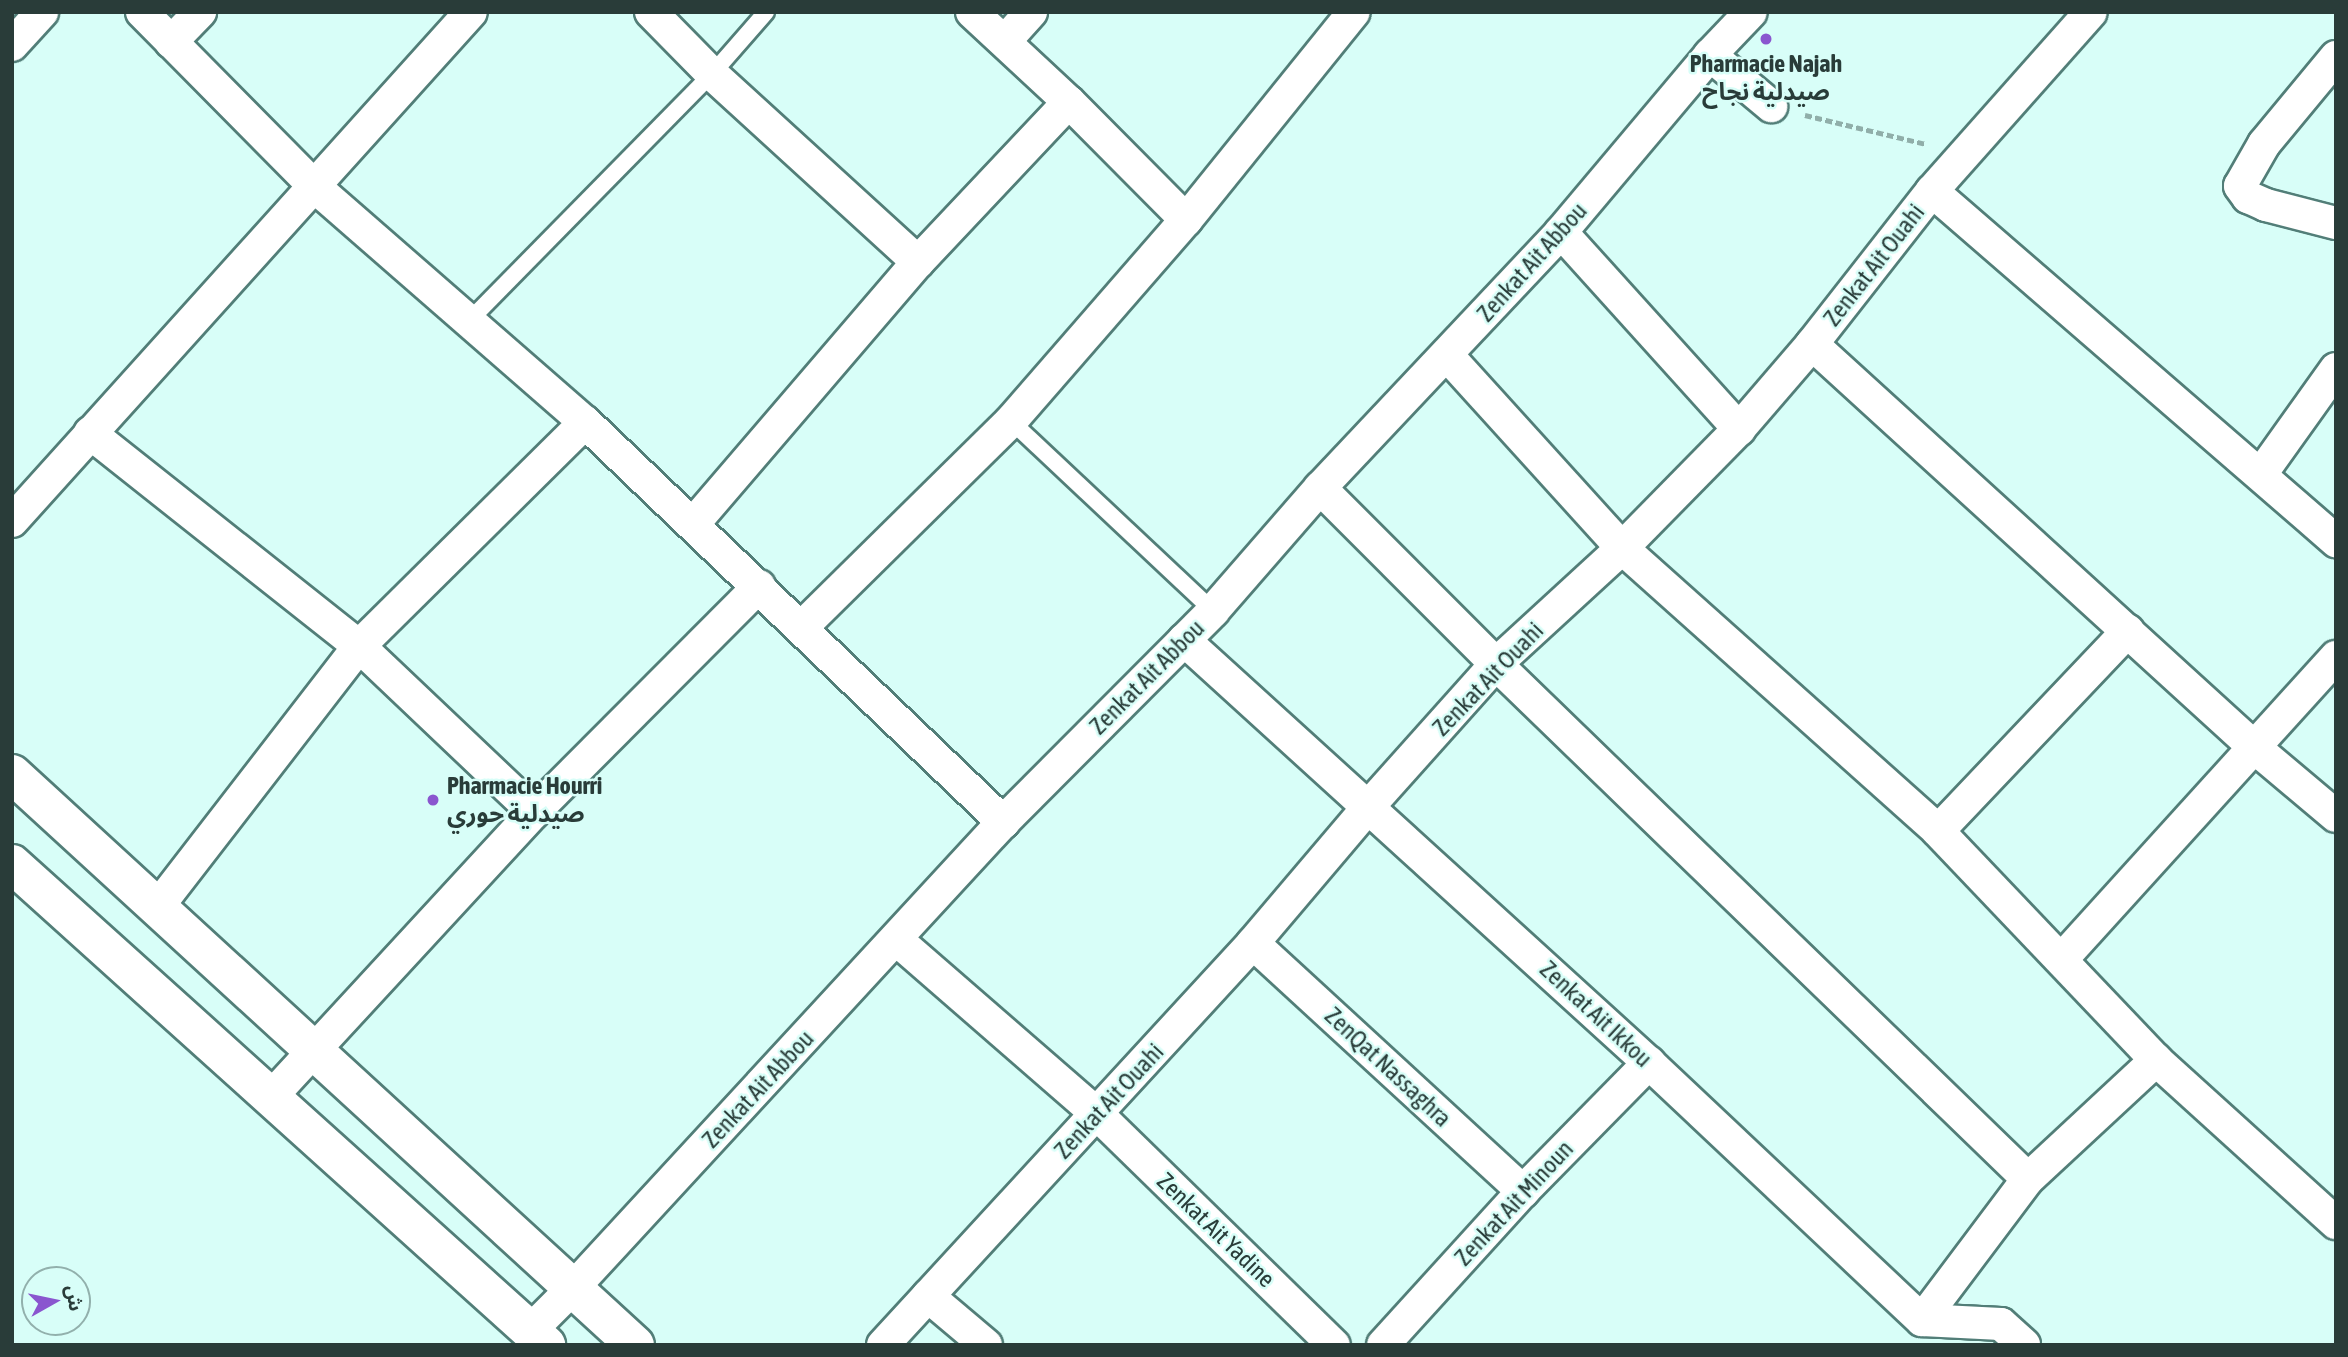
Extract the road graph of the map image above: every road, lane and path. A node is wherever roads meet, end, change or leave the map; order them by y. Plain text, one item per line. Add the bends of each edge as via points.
1 (42, 12) edge
2 (142, 12) edge
3 (200, 12) edge
4 (471, 12) edge
5 (651, 12) edge
6 (766, 12) edge
7 (972, 12) edge
8 (1031, 12) edge
9 (1354, 12) edge
10 (1751, 12) edge
11 (2091, 12) edge
12 (1005, 41) junction
13 (171, 42) junction
14 (12, 45) edge
15 (1710, 55) junction
16 (2336, 57) edge
17 (712, 74) junction
18 (1069, 102) junction
19 (1771, 106) joint
20 (1964, 153) junction
21 (314, 186) junction
22 (1931, 191) junction
23 (1186, 220) junction
24 (2336, 223) edge
25 (1562, 232) junction
26 (918, 262) junction
27 (468, 321) junction
28 (1812, 344) junction
29 (1447, 355) junction
30 (2336, 369) edge
31 (1011, 421) junction
32 (585, 422) junction
33 (1739, 429) junction
34 (90, 433) junction
35 (2262, 474) junction
36 (1320, 488) junction
37 (12, 521) edge
38 (694, 523) junction
39 (2336, 541) edge
40 (1622, 548) junction
41 (759, 586) junction
42 (1213, 611) junction
43 (802, 628) junction
44 (2128, 631) junction
45 (1184, 640) junction
46 (359, 646) junction
47 (2336, 657) edge
48 (1496, 664) junction
49 (2254, 747) junction
50 (12, 774) edge
51 (1369, 806) junction
52 (534, 812) junction
53 (2336, 816) edge
54 (1003, 822) junction
55 (1938, 831) junction
56 (12, 864) edge
57 (159, 905) junction
58 (897, 940) junction
59 (1253, 943) junction
60 (2062, 958) junction
61 (316, 1051) junction
62 (2156, 1060) junction
63 (1649, 1063) junction
64 (270, 1098) junction
65 (1097, 1114) junction
66 (2028, 1179) junction
67 (1523, 1191) junction
68 (2336, 1223) edge
69 (573, 1288) junction
70 (928, 1296) junction
71 (1922, 1320) junction
72 (1990, 1334) edge
73 (538, 1338) edge
74 (635, 1345) edge
75 (883, 1345) edge
76 (986, 1345) edge
77 (1335, 1345) edge
78 (1383, 1345) edge
79 (2024, 1345) edge

1 - 14 street
2 - 13 street
3 - 13 street
4 - 21 street
5 - 17 street
6 - 17 lane
7 - 12 street
8 - 12 street
9 - 23 street
10 - 15 street, Zenkat Ait Abbou
11 - 20 street, Zenkat Ait Ouahi
12 - 18 street
13 - 21 street
15 - 19 street
15 - 25 street, Zenkat Ait Abbou
16 - 24 street via 2264,144 2240,186 2248,197 2266,205
17 - 26 street
17 - 27 lane
18 - 23 street
18 - 26 street
19 - 20 path
20 - 22 street, Zenkat Ait Ouahi
21 - 27 street
21 - 34 street
22 - 28 street, Zenkat Ait Ouahi
22 - 35 street
23 - 31 street
25 - 29 street, Zenkat Ait Abbou
25 - 33 street
26 - 38 street
27 - 32 street
28 - 33 street, Zenkat Ait Ouahi
28 - 44 street
29 - 36 street, Zenkat Ait Abbou
29 - 40 street
30 - 35 street
31 - 42 lane
31 - 43 street
32 - 38 street
32 - 46 street
33 - 40 street, Zenkat Ait Ouahi
34 - 37 street
34 - 46 street
35 - 39 street
36 - 42 street, Zenkat Ait Abbou
36 - 48 street
38 - 41 street
40 - 48 street, Zenkat Ait Ouahi
40 - 55 street
41 - 43 street
41 - 52 street
42 - 45 street, Zenkat Ait Abbou
43 - 54 street
44 - 49 street
44 - 55 street
45 - 51 street, Zenkat Ait Ikkou
45 - 54 street, Zenkat Ait Abbou
46 - 52 street
46 - 57 street
47 - 49 street
48 - 51 street, Zenkat Ait Ouahi
48 - 66 street
49 - 53 street
49 - 60 street
50 - 57 main road
51 - 59 street, Zenkat Ait Ouahi
51 - 63 street, Zenkat Ait Ikkou
52 - 61 street
54 - 58 street, Zenkat Ait Abbou
55 - 60 street
56 - 64 main road
57 - 61 main road
58 - 65 street, Zenkat Ait Yadine
58 - 69 street, Zenkat Ait Abbou
59 - 65 street, Zenkat Ait Ouahi
59 - 67 street, ZenQat Nassaghra
60 - 62 street
61 - 64 street
61 - 69 main road
62 - 66 street
62 - 68 street
63 - 67 street, Zenkat Ait Minoun
63 - 71 street, Zenkat Ait Ikkou
64 - 73 main road
65 - 70 street, Zenkat Ait Ouahi
65 - 77 street, Zenkat Ait Yadine
66 - 71 street
67 - 78 street, Zenkat Ait Minoun
69 - 73 street, Zenkat Ait Abbou
69 - 74 main road
70 - 75 street, Zenkat Ait Ouahi
70 - 76 street
71 - 72 street
72 - 79 street

